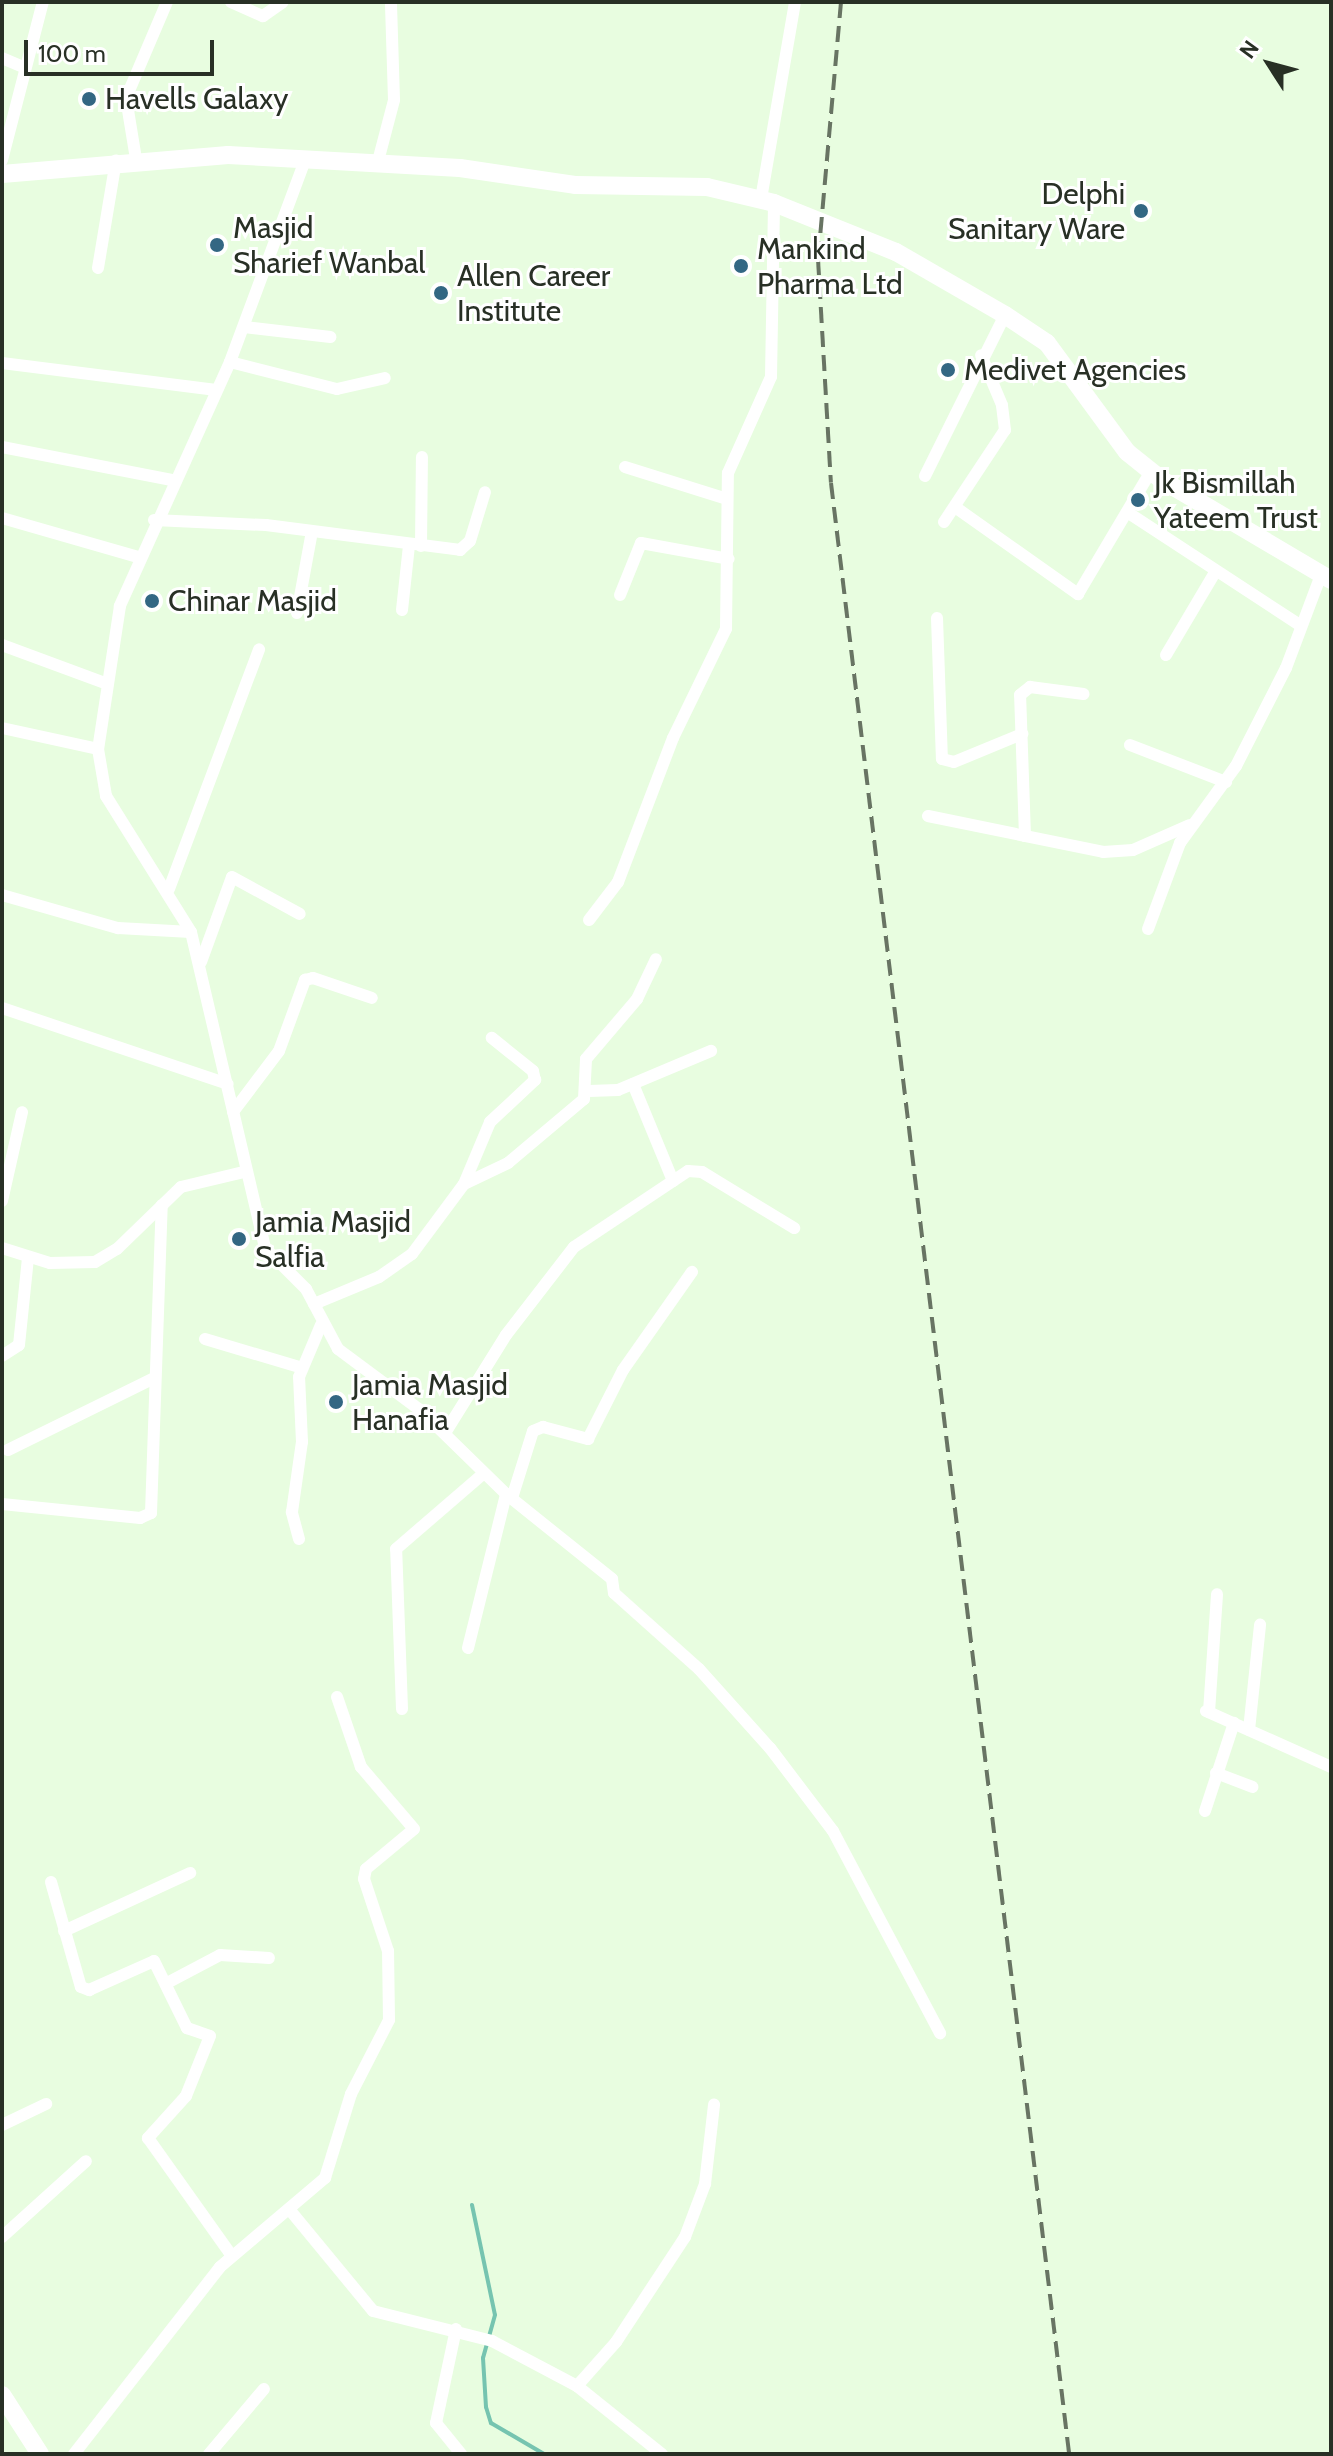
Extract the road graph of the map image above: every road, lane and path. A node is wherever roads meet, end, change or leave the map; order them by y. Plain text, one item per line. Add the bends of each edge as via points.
1 (43, 2) edge
2 (167, 2) edge
3 (231, 2) edge
4 (283, 2) edge
5 (391, 2) edge
6 (795, 2) edge
7 (2, 58) edge
8 (23, 67) junction
9 (136, 159) junction
10 (2, 160) edge
11 (116, 161) junction
12 (304, 163) junction
13 (377, 165) junction
14 (2, 174) edge
15 (767, 201) junction
16 (98, 268) dead end
17 (1005, 315) junction
18 (244, 327) junction
19 (330, 337) dead end
20 (981, 355) junction
21 (230, 362) junction
22 (2, 363) edge
23 (385, 378) dead end
24 (216, 390) junction
25 (2, 447) edge
26 (422, 457) dead end
27 (625, 467) dead end
28 (1151, 471) junction
29 (925, 476) dead end
30 (172, 480) junction
31 (485, 492) dead end
32 (727, 499) junction
33 (955, 507) junction
34 (1127, 512) junction
35 (2, 518) edge
36 (154, 520) junction
37 (944, 522) dead end
38 (312, 531) junction
39 (415, 546) junction
40 (138, 557) junction
41 (729, 559) junction
42 (1214, 574) junction
43 (1326, 577) edge
44 (620, 595) dead end
45 (402, 610) dead end
46 (297, 613) dead end
47 (937, 618) dead end
48 (1301, 626) junction
49 (2, 645) edge
50 (259, 649) dead end
51 (1166, 655) dead end
52 (105, 683) junction
53 (1084, 694) dead end
54 (2, 728) edge
55 (1022, 734) junction
56 (1130, 745) dead end
57 (98, 749) junction
58 (1226, 782) junction
59 (928, 816) dead end
60 (1193, 824) junction
61 (1025, 836) junction
62 (169, 889) junction
63 (2, 895) edge
64 (300, 914) dead end
65 (589, 920) dead end
66 (1148, 929) dead end
67 (191, 932) junction
68 (656, 959) dead end
69 (201, 962) junction
70 (372, 998) dead end
71 (2, 1008) edge
72 (492, 1038) dead end
73 (711, 1051) dead end
74 (228, 1084) junction
75 (633, 1084) junction
76 (589, 1091) junction
77 (22, 1112) dead end
78 (233, 1112) junction
79 (244, 1172) junction
80 (673, 1181) junction
81 (464, 1184) junction
82 (2, 1201) edge
83 (162, 1205) junction
84 (794, 1228) dead end
85 (2, 1248) edge
86 (28, 1258) junction
87 (692, 1272) dead end
88 (314, 1304) junction
89 (321, 1325) junction
90 (205, 1339) dead end
91 (2, 1356) edge
92 (302, 1368) junction
93 (152, 1379) junction
94 (445, 1433) junction
95 (8, 1450) dead end
96 (484, 1473) junction
97 (509, 1496) junction
98 (2, 1504) edge
99 (299, 1539) dead end
100 (1217, 1594) dead end
101 (1260, 1625) dead end
102 (468, 1648) dead end
103 (337, 1697) dead end
104 (402, 1709) dead end
105 (1234, 1723) junction
106 (1249, 1730) junction
107 (1331, 1767) edge
108 (1216, 1773) junction
109 (1252, 1787) dead end
110 (1205, 1811) dead end
111 (190, 1873) dead end
112 (51, 1882) dead end
113 (64, 1931) junction
114 (269, 1958) dead end
115 (167, 1983) junction
116 (940, 2033) dead end
117 (46, 2104) dead end
118 (714, 2105) dead end
119 (2, 2125) edge
120 (86, 2161) dead end
121 (289, 2209) junction
122 (2, 2237) edge
123 (231, 2255) junction
124 (456, 2329) junction
125 (577, 2386) junction
126 (264, 2389) dead end
127 (2, 2395) edge
128 (40, 2454) edge
129 (74, 2454) edge
130 (209, 2454) edge
131 (461, 2454) edge
132 (662, 2454) edge

1 - 8 street
2 - 9 street via 126,98
3 - 4 street via 263,16
5 - 13 street via 394,100
6 - 15 street
7 - 8 street
8 - 10 street
9 - 11 main road
9 - 12 main road via 214,154
11 - 14 main road
11 - 16 street
12 - 13 main road
12 - 18 street
13 - 15 main road via 460,168 575,185 707,187
15 - 17 main road via 896,252
15 - 32 street via 771,377 734,452
17 - 20 street
17 - 28 main road via 1068,366 1127,452
18 - 19 street
18 - 21 street
20 - 29 street
20 - 33 street via 1002,405 1005,430
21 - 23 street via 337,389
21 - 24 street
22 - 24 street
24 - 30 street
25 - 30 street
26 - 39 street
27 - 32 street
28 - 34 street
28 - 43 main road
30 - 36 street
31 - 39 street via 468,546
32 - 41 street
33 - 34 street via 1078,594
33 - 37 street
34 - 42 street
35 - 40 street
36 - 38 street
36 - 40 street
38 - 39 street
38 - 46 street
39 - 45 street
40 - 52 street via 120,606
41 - 44 street via 641,543
41 - 65 street via 726,629 673,738 618,882
42 - 48 street
42 - 51 street
43 - 48 street
47 - 55 street via 942,759 954,762
48 - 58 street via 1286,668
49 - 52 street
50 - 62 street
52 - 57 street
53 - 55 street via 1025,689 1020,695
54 - 57 street
55 - 61 street
56 - 58 street
57 - 62 street via 112,812
58 - 60 street
59 - 61 street
60 - 61 street via 1116,852
60 - 66 street via 1166,874
62 - 67 street
63 - 67 street via 118,928
64 - 69 street via 232,877
67 - 69 street
68 - 76 street via 637,999 586,1059 583,1074
69 - 74 street
70 - 78 street via 305,980 279,1051
71 - 74 street
72 - 81 street via 536,1076 490,1122
73 - 75 street
74 - 78 street
75 - 76 street
75 - 80 street
76 - 81 street via 508,1163
77 - 82 street
78 - 79 street
79 - 83 street via 189,1182
79 - 88 street via 260,1240
80 - 84 street via 692,1170 702,1172
80 - 94 street via 574,1247 506,1335
81 - 88 street via 412,1254 379,1277
83 - 86 street via 95,1262
83 - 93 street
85 - 86 street
86 - 91 street via 19,1345
87 - 97 street via 623,1370 588,1439 543,1427 533,1431
88 - 89 street
89 - 92 street
89 - 94 street via 348,1358
90 - 92 street
92 - 99 street via 302,1442 292,1512
93 - 95 street
93 - 98 street via 151,1513 140,1518
94 - 96 street
96 - 97 street
96 - 104 street via 396,1549
97 - 102 street
97 - 116 street via 612,1579 614,1593 699,1669 770,1748 833,1831
100 - 105 street via 1208,1712
101 - 106 street
103 - 121 street via 361,1767 414,1829 366,1869 364,1879 388,1951 389,2020 351,2094 334,2162
105 - 106 street
105 - 108 street
106 - 107 street
108 - 109 street
108 - 110 street
111 - 113 street
112 - 113 street
113 - 115 street via 84,1990 154,1961
114 - 115 street via 220,1955
115 - 123 street via 187,2028 210,2036 209,2049 186,2096 148,2138
117 - 119 street
118 - 125 street via 705,2184 685,2237 616,2342
120 - 122 street
121 - 123 street
121 - 124 street via 373,2311
123 - 129 street
124 - 125 street via 492,2341
124 - 131 street via 436,2423
125 - 132 street
126 - 130 street
127 - 128 main road

